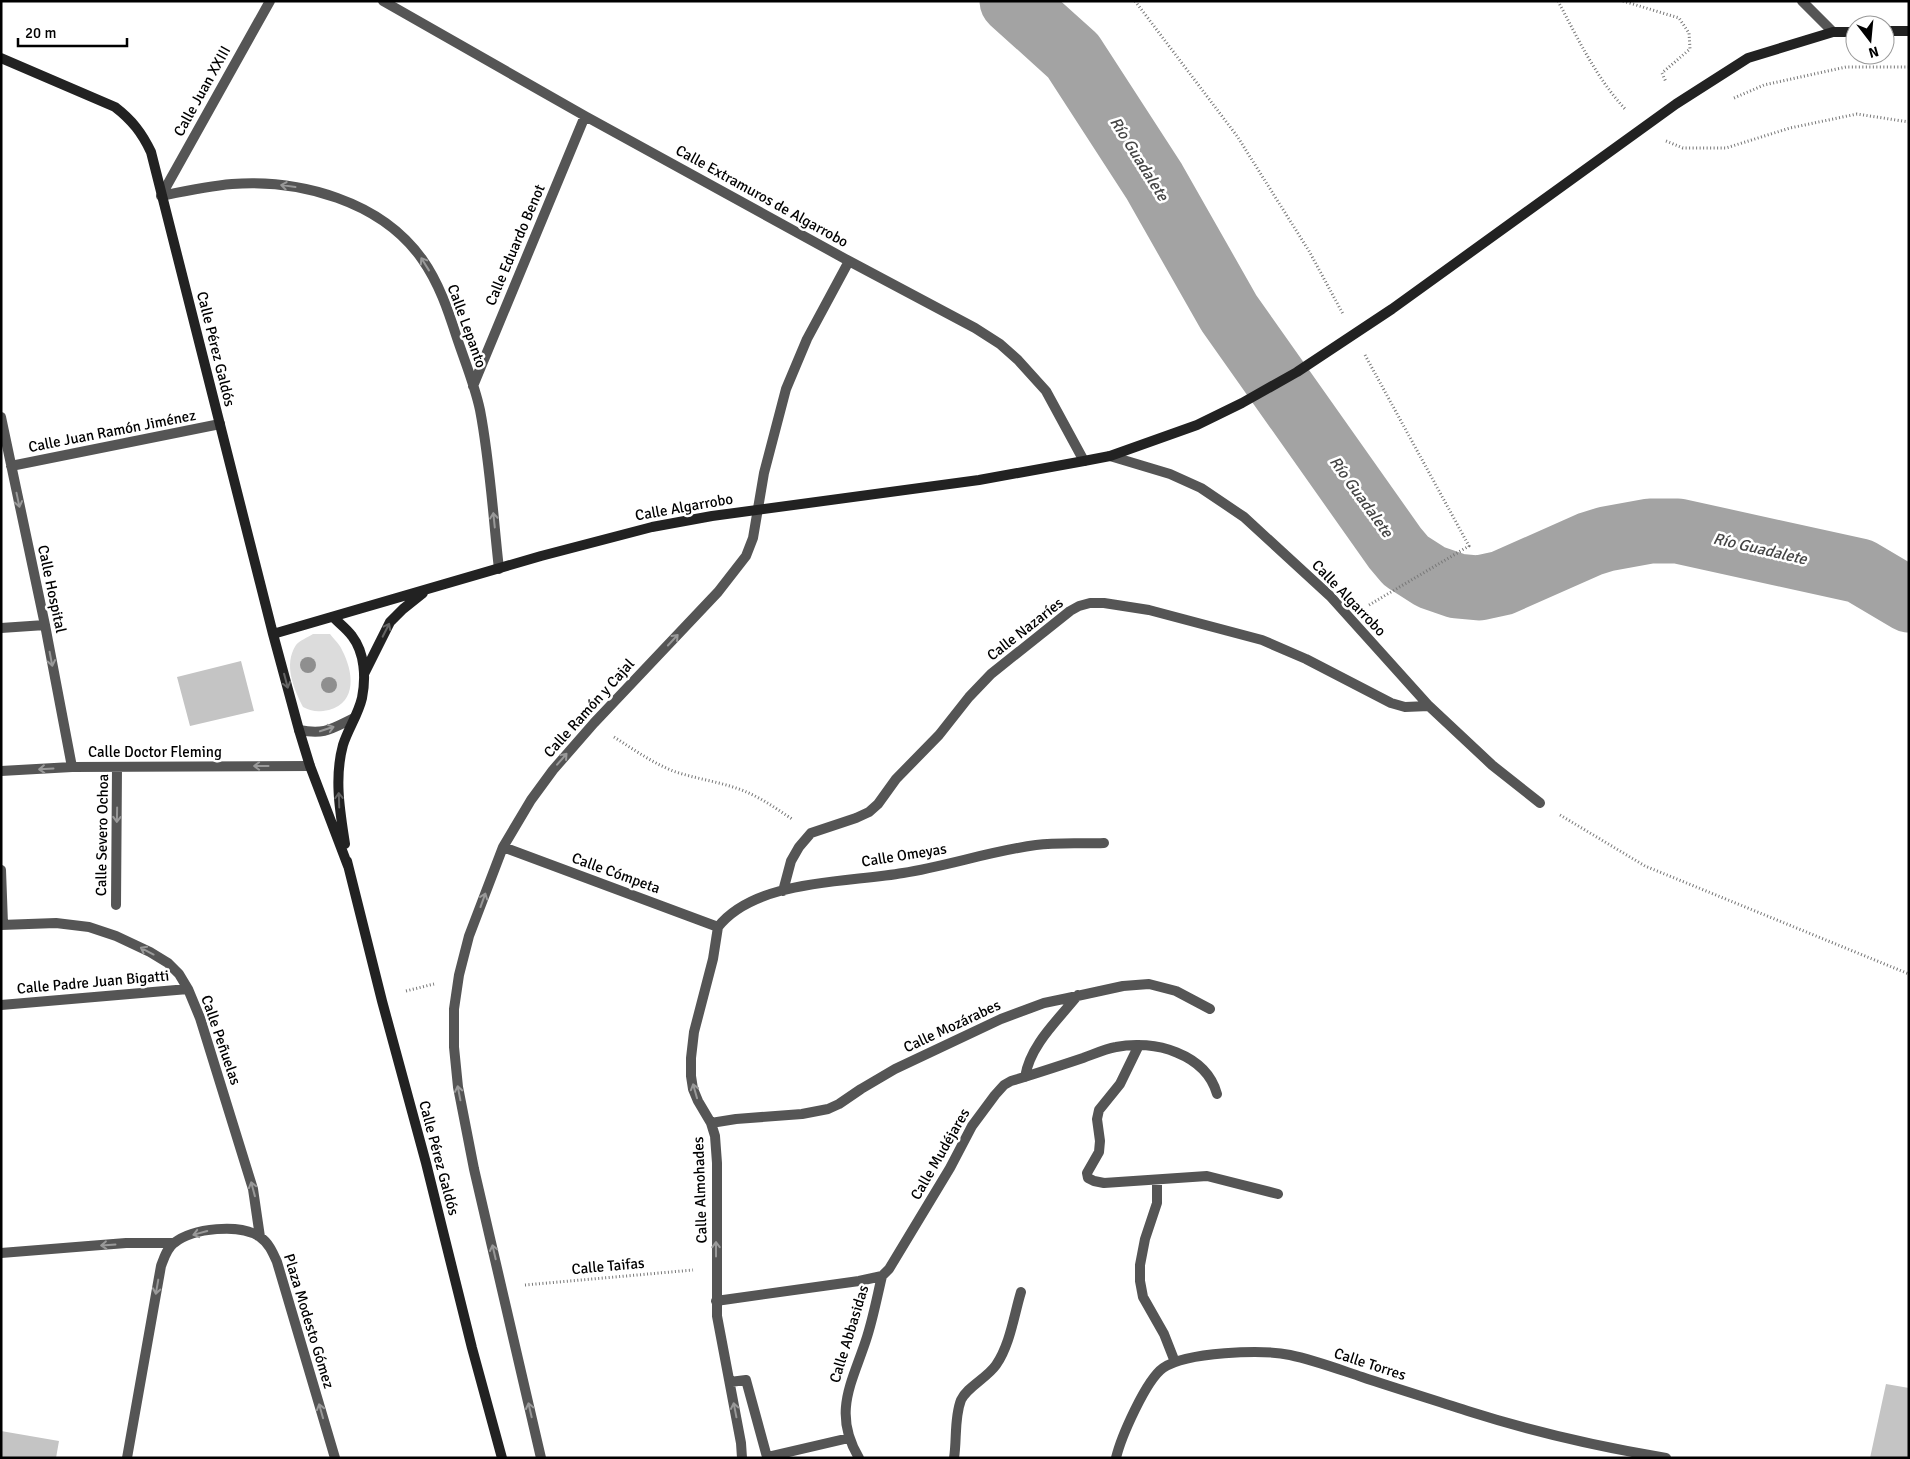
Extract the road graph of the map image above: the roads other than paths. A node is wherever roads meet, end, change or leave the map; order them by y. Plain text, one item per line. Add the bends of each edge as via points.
1 (270, 1) edge
2 (383, 1) edge
3 (1802, 1) edge
4 (1895, 31) edge
5 (1909, 31) edge
6 (1833, 32) junction
7 (1845, 32) edge
8 (1, 58) edge
9 (585, 116) junction
10 (161, 196) junction
11 (849, 261) junction
12 (473, 386) junction
13 (1, 418) edge
14 (220, 424) junction
15 (1110, 456) junction
16 (1084, 462) junction
17 (12, 469) junction
18 (1, 474) edge
19 (758, 510) junction
20 (499, 568) junction
21 (427, 590) junction
22 (333, 617) junction
23 (45, 624) junction
24 (1, 628) edge
25 (273, 634) junction
26 (364, 674) junction
27 (1429, 706) junction
28 (354, 718) junction
29 (299, 730) junction
30 (310, 766) junction
31 (72, 767) junction
32 (117, 767) junction
33 (1, 771) edge
34 (1540, 803) road end
35 (1104, 844) dead end
36 (503, 847) junction
37 (348, 866) junction
38 (1, 870) edge
39 (783, 891) junction
40 (116, 904) dead end
41 (2, 924) edge
42 (718, 927) junction
43 (467, 946) joint
44 (188, 989) junction
45 (1078, 995) junction
46 (1, 1005) edge
47 (1210, 1009) dead end
48 (1139, 1045) junction
49 (1025, 1077) junction
50 (1217, 1094) dead end
51 (711, 1123) junction
52 (1157, 1180) junction
53 (1278, 1194) dead end
54 (260, 1237) junction
55 (174, 1243) junction
56 (1, 1253) edge
57 (882, 1276) junction
58 (1021, 1292) dead end
59 (716, 1302) junction
60 (1175, 1362) junction
61 (730, 1382) junction
62 (849, 1438) junction
63 (127, 1458) edge
64 (335, 1458) edge
65 (502, 1458) edge
66 (541, 1458) edge
67 (742, 1458) edge
68 (859, 1458) edge
69 (954, 1458) edge
70 (1116, 1458) edge
71 (1666, 1458) edge

1 - 10 street, Calle Juan XXIII
2 - 9 street, Calle Extramuros de Algarrobo
3 - 6 street
4 - 5 street
6 - 7 street, Calle Algarrobo
6 - 15 street, Calle Algarrobo via 1748,58 1676,104 1392,309 1304,367 1197,425
8 - 10 street, Calle Pérez Galdós via 115,107 130,118 151,152
9 - 11 street, Calle Extramuros de Algarrobo
9 - 12 street, Calle Eduardo Benot
12 -> 10 street, Calle Lepanto via 443,295 422,258 397,231 364,210 324,194 265,184 203,187
10 - 14 street, Calle Pérez Galdós
11 - 16 street, Calle Extramuros de Algarrobo via 1000,344 1046,390
11 - 19 street, Calle Ramón y Cajal via 807,339 786,389 764,472
20 -> 12 street, Calle Lepanto via 487,456
13 - 17 street, Calle Hospital
14 - 17 street, Calle Juan Ramón Jiménez
14 - 25 street, Calle Pérez Galdós
15 - 16 street, Calle Algarrobo
15 - 27 street, Calle Algarrobo via 1170,474 1201,488 1244,517 1330,596
16 - 19 street, Calle Algarrobo via 979,480
17 - 18 street, Calle Juan Ramón Jiménez
17 -> 23 street, Calle Hospital
19 - 20 street, Calle Algarrobo via 652,527
36 -> 19 street, Calle Ramón y Cajal via 553,770 735,571 753,538
20 - 21 street, Calle Algarrobo
21 - 22 street, Calle Algarrobo
26 -> 21 street, Calle Pérez Galdós via 390,622
22 - 25 street, Calle Algarrobo
22 - 26 street, Calle Pérez Galdós via 352,636 361,652
23 - 24 street
23 -> 31 street, Calle Hospital
25 -> 29 street, Calle Pérez Galdós
26 - 28 street, Calle Pérez Galdós via 362,698
27 - 34 street, Calle Algarrobo via 1492,765
27 - 39 street, Calle Nazaríes via 1405,707 1391,703 1262,640 1149,610 1090,603 1070,611 991,674 896,779 878,804 856,818 811,833 791,861
29 -> 28 street via 316,733 330,730
37 -> 28 street, Calle Pérez Galdós via 338,804 339,773 343,745
29 - 30 street, Calle Pérez Galdós
30 -> 32 street, Calle Doctor Fleming
30 - 37 street, Calle Pérez Galdós
31 - 32 street, Calle Doctor Fleming
31 -> 33 street, Calle Doctor Fleming
32 -> 40 street, Calle Severo Ochoa
35 - 39 street, Calle Omeyas via 1037,845 900,874 831,880
36 - 42 street, Calle Cómpeta
43 -> 36 street, Calle Ramón y Cajal
37 - 65 street, Calle Pérez Galdós
38 - 41 street, Calle Peñuelas
39 - 42 street, Calle Omeyas via 742,906
44 -> 41 street, Calle Peñuelas via 168,963 116,936 89,927 56,923
51 -> 42 street, Calle Almohades via 693,1089 691,1058
66 -> 43 street, Calle Pérez Galdós via 458,1087 454,1009
44 - 46 street, Calle Padre Juan Bigatti
54 -> 44 street, Calle Peñuelas via 254,1189
45 - 47 street, Calle Mozárabes via 1149,984 1176,991
45 - 49 street via 1033,1052
45 - 51 street, Calle Mozárabes via 1001,1019 894,1069 828,1109
48 - 49 street, Calle Mudéjares via 1115,1047
48 - 50 street, Calle Mudéjares via 1171,1050 1190,1059 1209,1075
48 - 52 street via 1120,1084 1099,1110 1099,1152 1087,1172 1088,1178 1104,1183
49 - 57 street, Calle Mudéjares via 1004,1085 972,1126 897,1258
59 -> 51 street, Calle Almohades via 717,1163
52 - 53 street via 1207,1176
52 - 60 street via 1157,1203 1145,1239 1140,1281 1143,1297
54 -> 55 street via 247,1230 230,1228 211,1230
64 -> 54 street, Plaza Modesto Gómez via 285,1282 270,1247
55 -> 56 street via 126,1243
55 -> 63 street via 161,1266
57 - 59 street
57 - 62 street, Calle Abbasidas via 866,1340 848,1386 846,1422
58 - 69 street via 998,1363 962,1399
59 - 61 street, Calle Almohades
60 - 70 street, Calle Torres via 1162,1368 1152,1379 1119,1443
60 - 71 street, Calle Torres via 1231,1353 1289,1355 1527,1428
61 - 62 street via 746,1380 767,1457
67 -> 61 street, Calle Almohades
62 - 68 street, Calle Abbasidas

